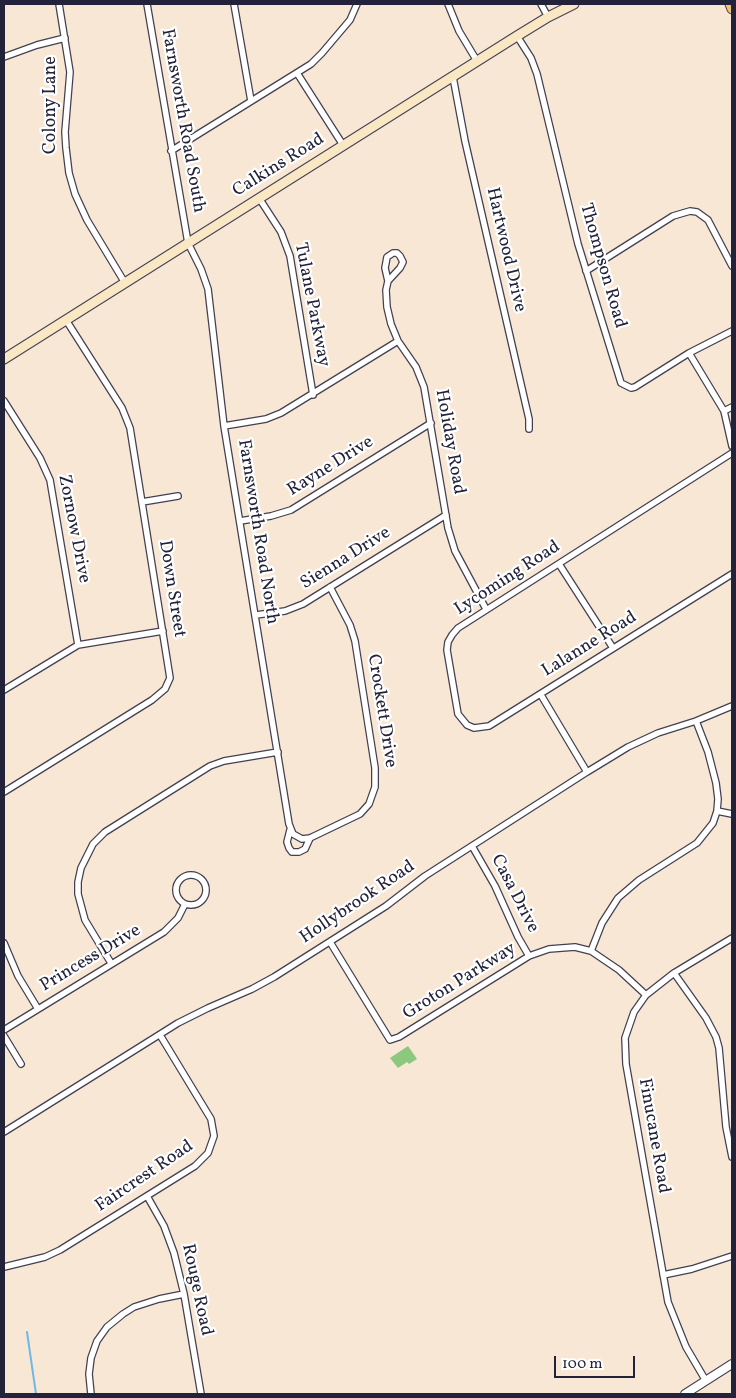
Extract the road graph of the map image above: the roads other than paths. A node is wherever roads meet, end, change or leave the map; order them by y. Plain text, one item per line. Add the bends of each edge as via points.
1 (59, 4) edge
2 (147, 4) edge
3 (234, 4) edge
4 (357, 4) edge
5 (448, 4) edge
6 (541, 4) edge
7 (574, 4) edge
8 (730, 4) edge
9 (732, 9) edge
10 (548, 17) junction
11 (517, 36) junction
12 (65, 38) junction
13 (4, 57) edge
14 (478, 61) junction
15 (298, 73) junction
16 (453, 77) junction
17 (251, 102) junction
18 (343, 145) junction
19 (171, 151) junction
20 (259, 198) junction
21 (188, 243) junction
22 (732, 266) edge
23 (586, 271) junction
24 (388, 281) junction
25 (125, 283) junction
26 (66, 320) junction
27 (732, 331) edge
28 (398, 341) junction
29 (689, 353) junction
30 (4, 359) edge
31 (313, 394) junction
32 (4, 401) edge
33 (732, 408) edge
34 (724, 411) junction
35 (431, 423) junction
36 (224, 426) junction
37 (529, 429) dead end
38 (732, 446) edge
39 (732, 453) edge
40 (178, 496) dead end
41 (142, 502) junction
42 (446, 514) junction
43 (240, 521) junction
44 (559, 564) junction
45 (732, 574) edge
46 (330, 587) junction
47 (486, 609) junction
48 (256, 615) junction
49 (163, 631) junction
50 (78, 645) junction
51 (613, 648) junction
52 (4, 690) edge
53 (541, 695) junction
54 (732, 706) edge
55 (696, 721) junction
56 (278, 752) junction
57 (588, 772) junction
58 (4, 792) edge
59 (717, 811) junction
60 (732, 814) edge
61 (290, 830) junction
62 (310, 838) junction
63 (472, 846) junction
64 (186, 904) junction
65 (732, 938) edge
66 (330, 942) junction
67 (4, 944) edge
68 (591, 950) junction
69 (529, 956) junction
70 (111, 963) junction
71 (674, 973) junction
72 (646, 995) junction
73 (38, 1009) junction
74 (4, 1030) edge
75 (160, 1035) junction
76 (4, 1036) edge
77 (22, 1064) dead end
78 (4, 1132) edge
79 (732, 1157) edge
80 (147, 1196) junction
81 (732, 1256) edge
82 (4, 1267) edge
83 (663, 1275) junction
84 (184, 1294) junction
85 (732, 1364) edge
86 (706, 1381) junction
87 (91, 1394) edge
88 (201, 1394) edge
89 (685, 1394) edge

1 - 12 street, Colony Lane
2 - 19 street, Farnsworth Road South
3 - 17 street
4 - 15 street via 350,20 322,53
5 - 14 street via 459,31
6 - 10 street
7 - 10 main road, Calkins Road
8 - 9 main road
10 - 11 main road, Calkins Road
11 - 14 main road, Calkins Road
11 - 23 street, Thompson Road via 537,74
12 - 13 street
12 - 25 street, Colony Lane via 70,72 65,132 69,173 87,220
14 - 16 main road, Calkins Road
15 - 17 street
15 - 18 street
16 - 18 main road, Calkins Road
16 - 37 street, Hartwood Drive
17 - 19 street
18 - 20 main road, Calkins Road
19 - 21 street, Farnsworth Road South
20 - 21 main road, Calkins Road
20 - 31 street, Tulane Parkway via 281,232 288,250
21 - 25 main road, Calkins Road
21 - 36 street, Farnsworth Road North via 208,289
22 - 23 street via 708,220 690,211 673,216
23 - 29 street, Thompson Road via 619,380 625,386 640,385
24 - 24 street, Holiday Road via 402,262 397,253 387,257
24 - 28 street, Holiday Road via 387,307
25 - 26 main road, Calkins Road
26 - 30 main road, Calkins Road
26 - 41 street, Down Street via 122,408 128,423
27 - 29 street, Thompson Road
28 - 31 street
28 - 35 street, Holiday Road via 421,377
29 - 34 street
31 - 36 street via 271,418
32 - 50 street, Zornow Drive via 50,480
33 - 34 street
34 - 38 street
35 - 42 street, Holiday Road
35 - 43 street, Rayne Drive via 291,510
36 - 43 street, Farnsworth Road North
39 - 44 street, Lycoming Road
40 - 41 street
41 - 49 street, Down Street
42 - 46 street, Sienna Drive
42 - 47 street, Holiday Road via 454,551
43 - 48 street, Farnsworth Road North
44 - 47 street, Lycoming Road
44 - 51 street
45 - 51 street, Lalanne Road
46 - 48 street, Sienna Drive via 296,607
46 - 62 street, Crockett Drive via 353,633 376,778 373,796 360,814
47 - 53 street, Lycoming Road via 458,628 448,642 447,657 456,707 462,720 474,728 482,728
48 - 56 street, Farnsworth Road North
49 - 50 street
49 - 58 street, Down Street via 170,678 161,693
50 - 52 street
51 - 53 street, Lalanne Road
53 - 57 street, Lalanne Road
54 - 55 street, Hollybrook Road
55 - 57 street, Hollybrook Road via 643,740
55 - 59 street via 712,765
56 - 61 street, Farnsworth Road North
56 - 70 street via 210,766 105,832 93,844 81,868 78,894 85,920
57 - 63 street, Hollybrook Road
59 - 60 street
59 - 68 street via 713,823 697,842 639,880 618,898 602,923
61 - 62 street via 298,838
61 - 62 street, Crockett Drive via 287,842 292,852 305,849
63 - 66 street, Hollybrook Road
63 - 69 street, Casa Drive
64 - 64 street, Princess Drive via 176,893 177,883 184,876 194,875 202,880 205,894 200,902
64 - 70 street, Princess Drive via 164,932
65 - 71 street, Finucane Road
66 - 69 street, Groton Parkway via 390,1040
66 - 75 street, Hollybrook Road via 261,984 194,1014
67 - 73 street
68 - 69 street, Groton Parkway via 561,948
68 - 72 street
70 - 73 street, Princess Drive
71 - 72 street, Finucane Road
71 - 79 street via 716,1038
72 - 83 street, Finucane Road via 630,1021 625,1050
73 - 74 street, Princess Drive
75 - 78 street, Hollybrook Road
75 - 80 street, Faircrest Road via 208,1113 214,1136 208,1153 200,1162
76 - 77 street
80 - 82 street, Faircrest Road via 60,1250
80 - 84 street, Rouge Road via 172,1244
81 - 83 street
83 - 86 street, Finucane Road via 676,1325
84 - 87 street via 134,1307 107,1327 91,1358
84 - 88 street, Rouge Road
85 - 86 street
86 - 89 street

